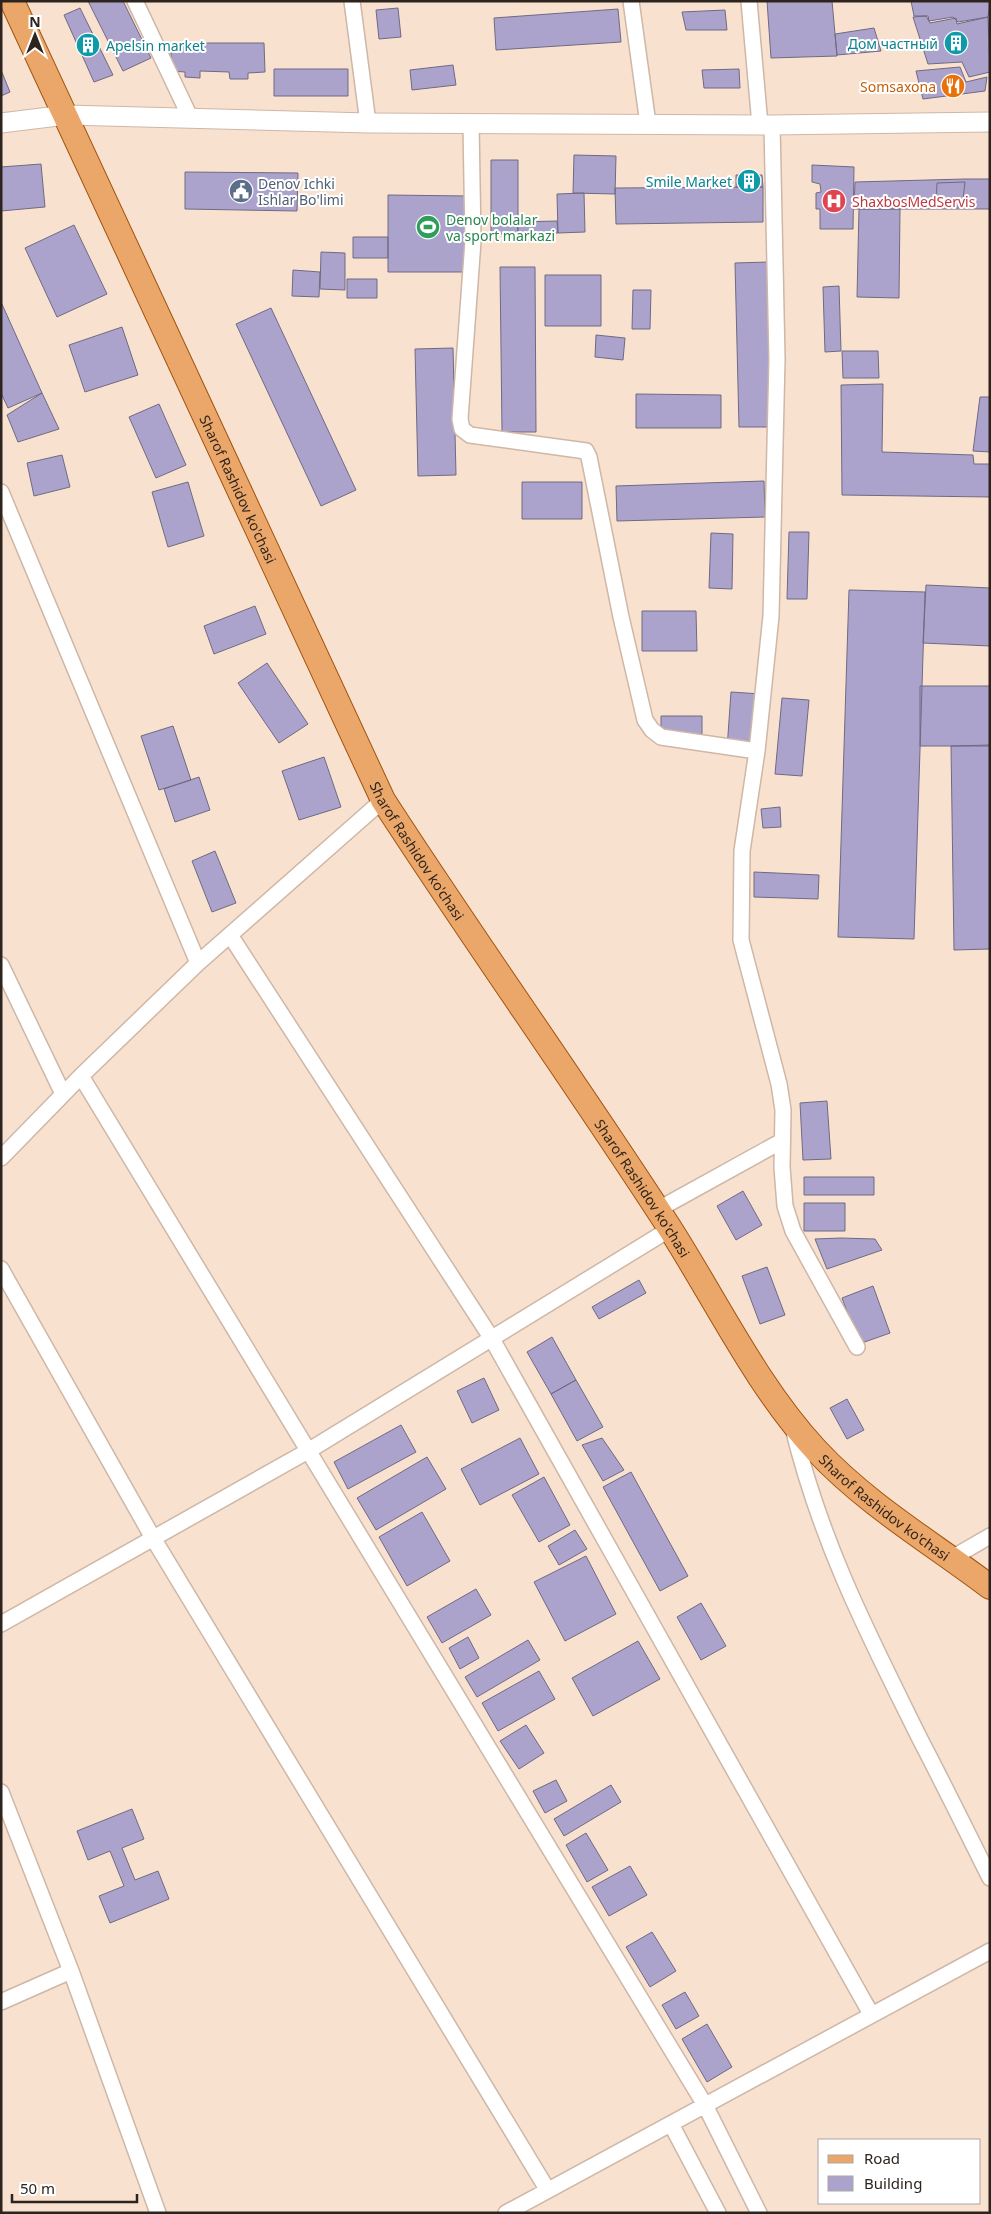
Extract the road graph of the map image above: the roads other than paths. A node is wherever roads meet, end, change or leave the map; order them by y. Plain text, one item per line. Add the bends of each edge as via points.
1 (12, 1) edge
2 (135, 1) edge
3 (352, 1) edge
4 (632, 1) edge
5 (750, 1) edge
6 (66, 115) junction
7 (190, 117) junction
8 (990, 122) edge
9 (1, 123) edge
10 (368, 123) junction
11 (471, 123) junction
12 (648, 124) junction
13 (766, 125) junction
14 (1, 492) edge
15 (757, 751) junction
16 (383, 800) junction
17 (230, 935) junction
18 (198, 963) junction
19 (1, 965) edge
20 (81, 1076) junction
21 (63, 1094) junction
22 (782, 1141) junction
23 (1, 1158) edge
24 (664, 1219) junction
25 (1, 1269) edge
26 (492, 1339) junction
27 (857, 1347) dead end
28 (792, 1424) junction
29 (308, 1451) junction
30 (990, 1536) edge
31 (153, 1538) junction
32 (952, 1558) junction
33 (990, 1587) edge
34 (1, 1624) edge
35 (1, 1792) edge
36 (990, 1878) edge
37 (990, 1952) edge
38 (71, 1971) junction
39 (1, 2002) edge
40 (871, 2014) junction
41 (705, 2105) junction
42 (671, 2124) junction
43 (547, 2189) junction
44 (158, 2213) edge
45 (506, 2213) edge
46 (718, 2213) edge
47 (758, 2213) edge

1 - 6 main road, Sharof Rashidov ko'chasi
2 - 7 street
3 - 10 street
4 - 12 street
5 - 13 street
6 - 7 street
6 - 9 street
6 - 16 main road, Sharof Rashidov ko'chasi
7 - 10 street
8 - 13 street
10 - 11 street
11 - 12 street
11 - 15 street via 473,241 460,419 462,429 470,435 586,452 645,720 661,737
12 - 13 street
13 - 15 street via 777,359 776,452 770,616
14 - 18 street
15 - 22 street via 742,851 741,940 779,1084 783,1110
16 - 17 street
16 - 24 main road, Sharof Rashidov ko'chasi
17 - 18 street
17 - 26 street
18 - 20 street
19 - 21 street
20 - 21 street
20 - 29 street
21 - 23 street
22 - 24 street
22 - 27 street via 785,1206 793,1231
24 - 26 street
24 - 28 main road, Sharof Rashidov ko'chasi
25 - 31 street
26 - 29 street
26 - 40 street
28 - 32 main road, Sharof Rashidov ko'chasi via 864,1495
28 - 36 street via 807,1483 843,1581
29 - 31 street
29 - 41 street
30 - 32 street
31 - 34 street
31 - 43 street
32 - 33 main road, Sharof Rashidov ko'chasi
35 - 38 street
37 - 40 street
38 - 39 street
38 - 44 street
40 - 41 street
41 - 42 street
41 - 47 street
42 - 43 street
42 - 46 street
43 - 45 street

